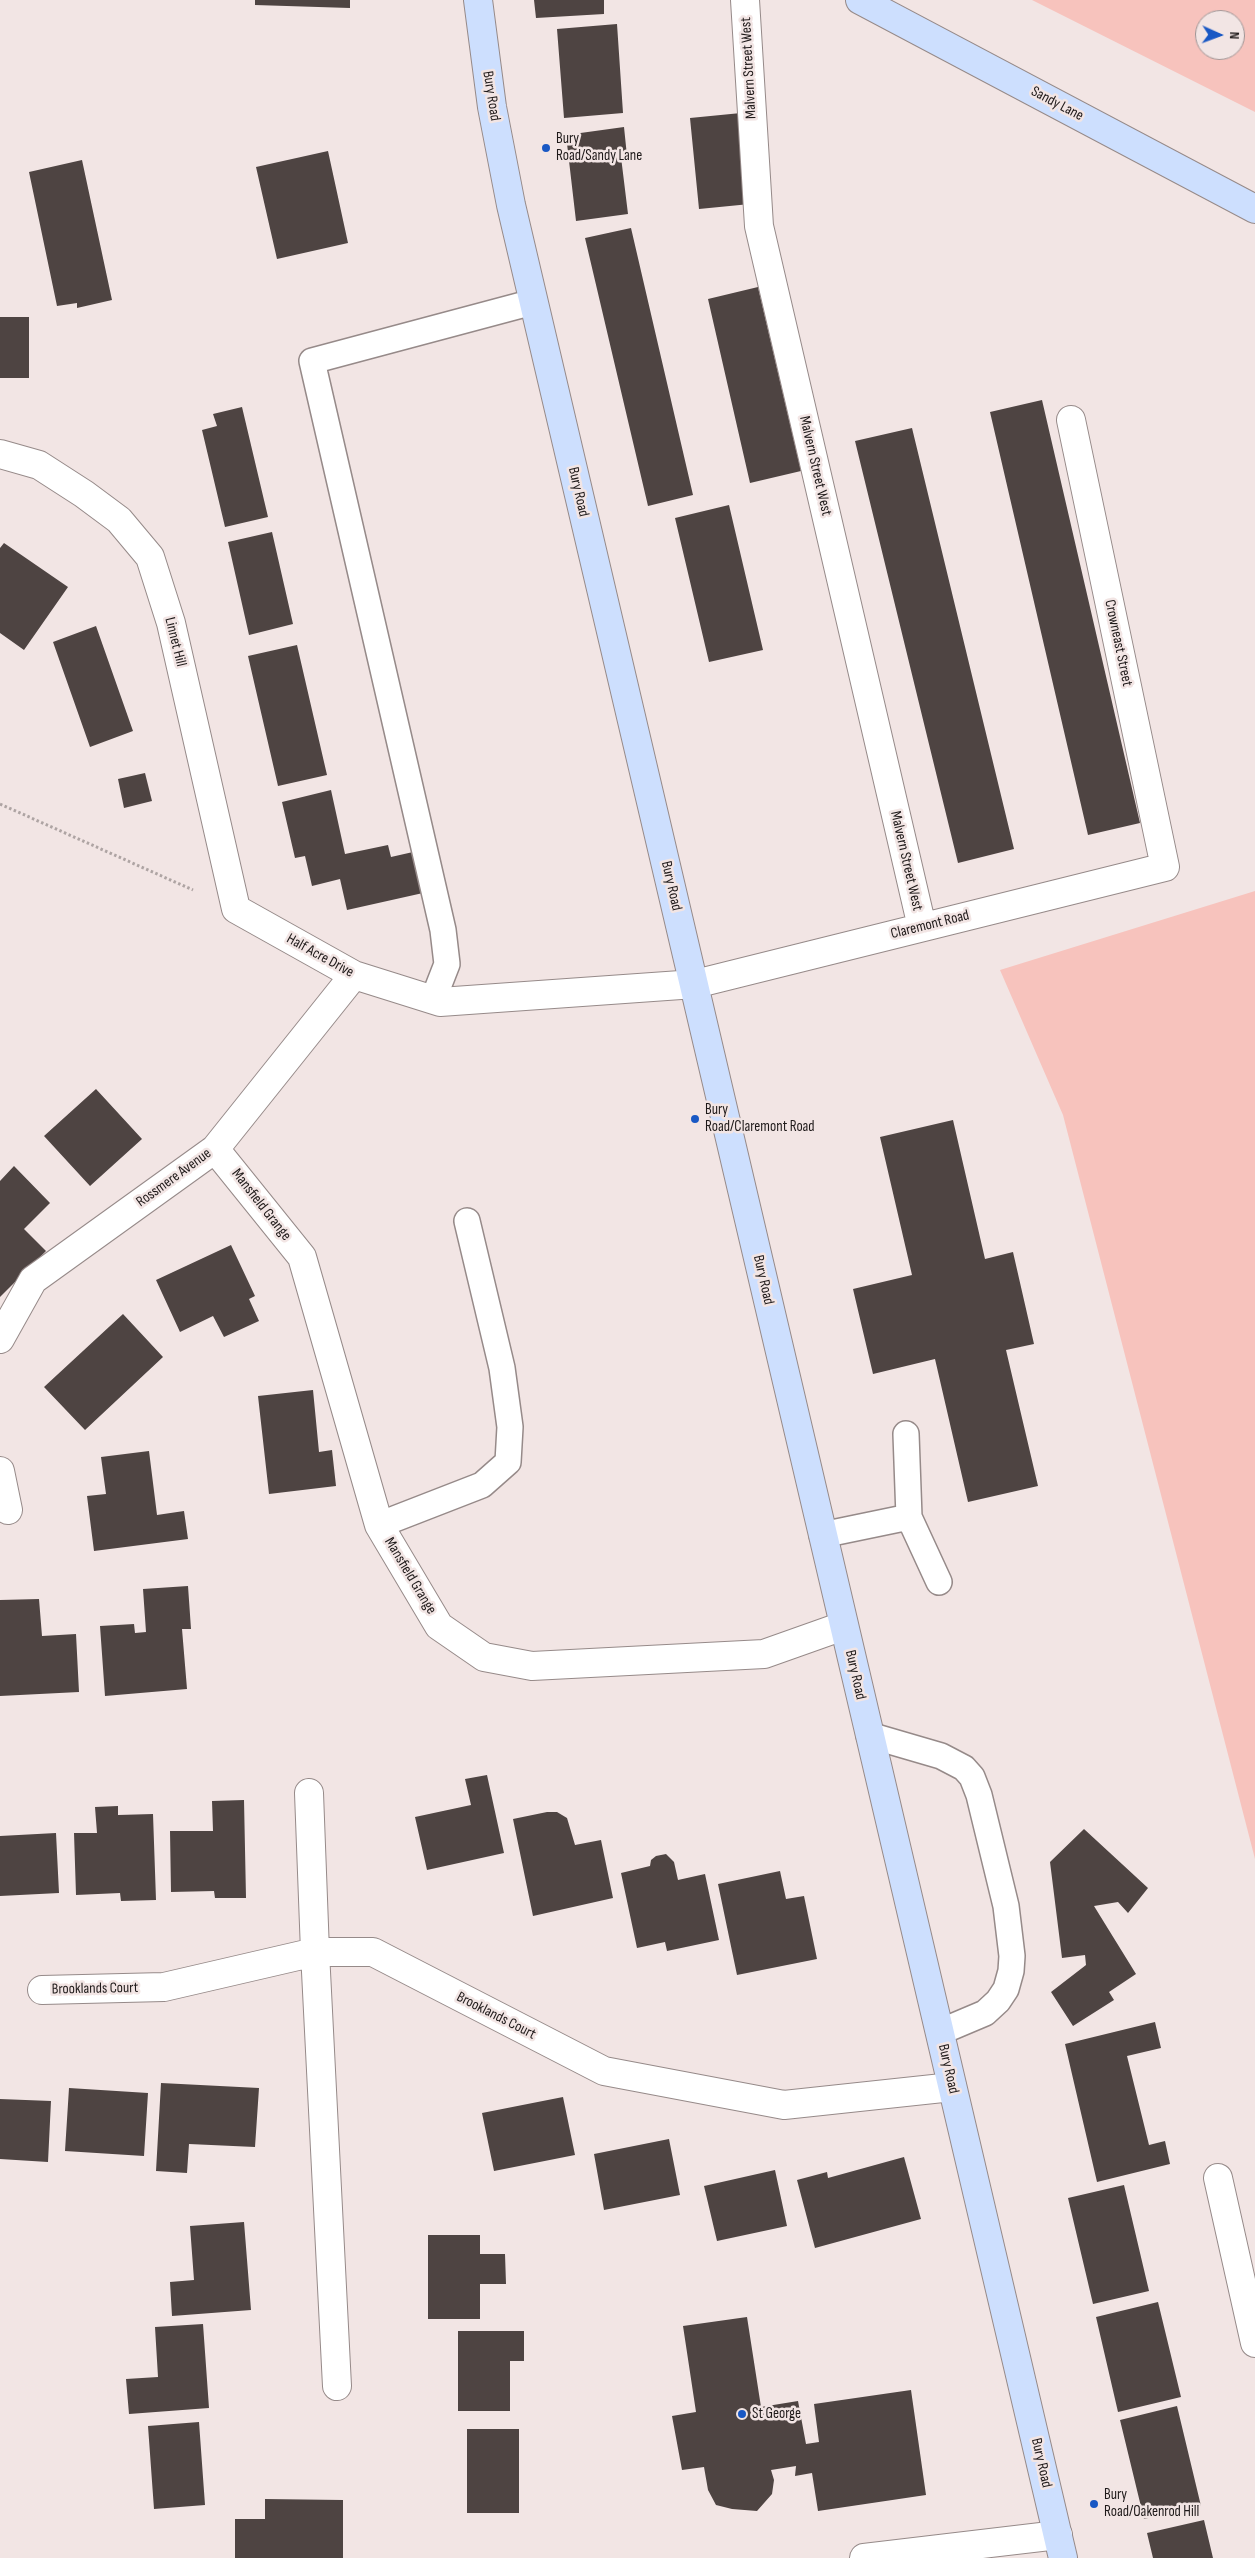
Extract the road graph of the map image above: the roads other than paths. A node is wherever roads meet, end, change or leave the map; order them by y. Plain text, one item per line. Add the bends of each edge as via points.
1 (478, 0) edge
2 (745, 0) edge
3 (860, 0) edge
4 (1255, 209) edge
5 (534, 302) junction
6 (1071, 420) dead end
7 (0, 454) edge
8 (1165, 866) joint
9 (236, 909) joint
10 (922, 927) junction
11 (354, 975) junction
12 (694, 984) junction
13 (433, 1000) junction
14 (215, 1149) junction
15 (467, 1221) dead end
16 (0, 1339) edge
17 (906, 1434) dead end
18 (0, 1471) edge
19 (8, 1510) dead end
20 (909, 1517) junction
21 (379, 1525) junction
22 (822, 1535) junction
23 (939, 1582) dead end
24 (844, 1626) junction
25 (869, 1735) junction
26 (309, 1794) dead end
27 (314, 1952) junction
28 (42, 1990) dead end
29 (940, 2032) junction
30 (952, 2087) junction
31 (1218, 2178) dead end
32 (1255, 2343) edge
33 (337, 2386) dead end
34 (1060, 2547) edge
35 (864, 2558) edge

1 - 5 main road, Bury Road via 492,107
2 - 10 street, Malvern Street West via 759,226
3 - 4 main road, Sandy Lane
5 - 12 main road, Bury Road
5 - 13 lane via 312,361 444,930 447,964
6 - 8 street, Crowneast Street
7 - 9 street, Linnet Hill via 39,465 84,494 119,520 150,557 171,623
8 - 10 street, Claremont Road
9 - 11 street, Half Acre Drive
10 - 12 street, Claremont Road
11 - 13 street, Half Acre Drive
11 - 14 street, Rossmere Avenue
12 - 13 street, Half Acre Drive
12 - 22 main road, Bury Road
14 - 16 street, Rossmere Avenue via 33,1280
14 - 21 street, Mansfield Grange via 302,1258
15 - 21 lane via 502,1368 510,1427 508,1462 482,1485
17 - 20 lane
18 - 19 street
20 - 22 lane
20 - 23 lane
21 - 24 street, Mansfield Grange via 439,1626 484,1657 532,1666 764,1654
22 - 24 main road, Bury Road
24 - 25 main road, Bury Road
25 - 29 main road, Bury Road
25 - 29 lane via 941,1756 964,1768 980,1795 1006,1906 1011,1971 1006,1989 986,2013
26 - 27 street
27 - 28 street, Brooklands Court via 164,1987
27 - 30 street, Brooklands Court via 373,1952 604,2071 784,2105
27 - 33 street
29 - 30 main road, Bury Road
30 - 34 main road, Bury Road
31 - 32 street
34 - 35 street

